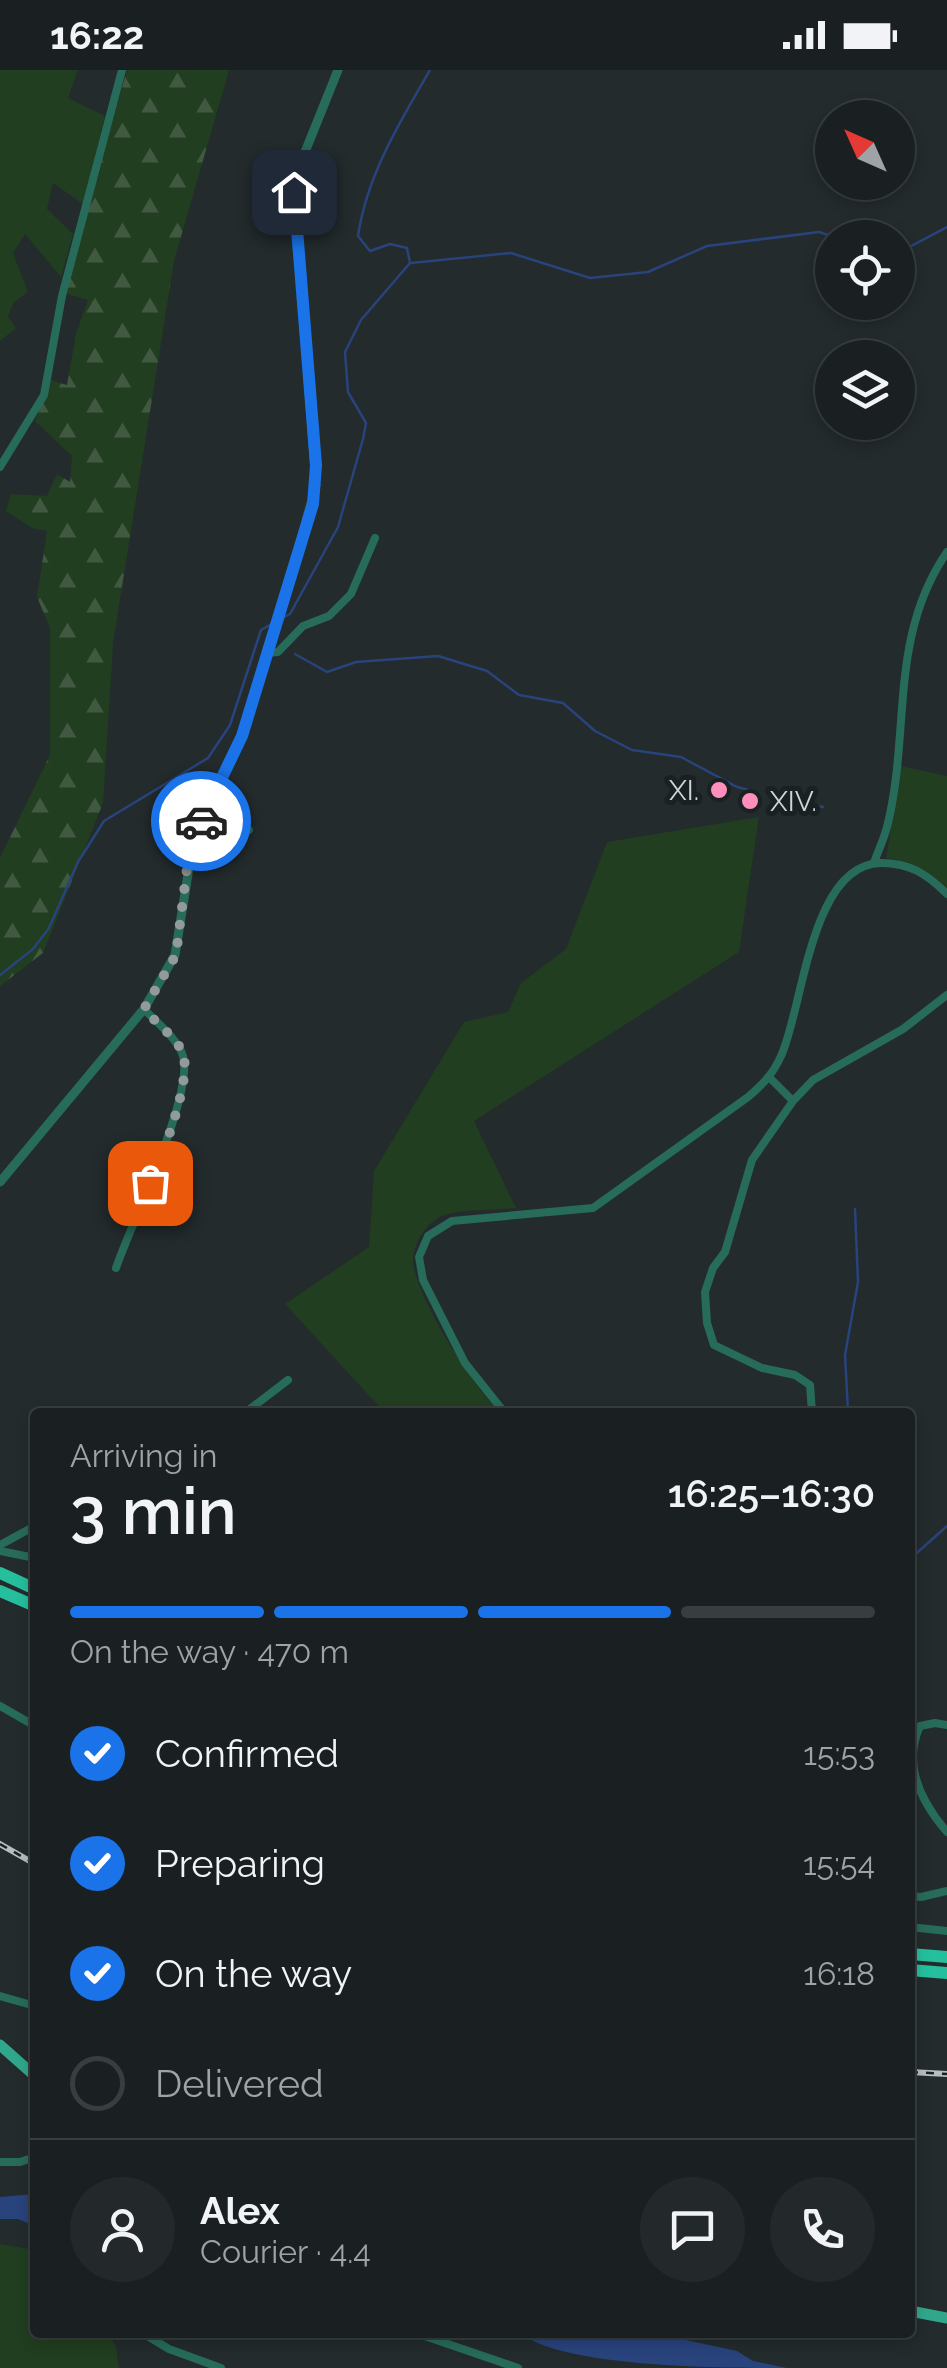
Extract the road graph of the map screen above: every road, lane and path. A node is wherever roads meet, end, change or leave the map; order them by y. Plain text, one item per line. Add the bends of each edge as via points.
1 (122, 70) edge
2 (338, 70) edge
3 (0, 467) edge
4 (375, 538) dead end
5 (947, 552) edge
6 (268, 653) junction
7 (208, 806) junction
8 (248, 830) dead end
9 (874, 863) junction
10 (947, 894) edge
11 (947, 995) edge
12 (144, 1009) junction
13 (770, 1078) junction
14 (793, 1102) junction
15 (0, 1182) edge
16 (116, 1268) dead end
17 (288, 1380) dead end
18 (251, 1408) edge
19 (501, 1408) edge
20 (812, 1408) edge
21 (30, 1529) edge
22 (0, 1548) edge
23 (30, 1557) edge
24 (0, 1573) edge
25 (30, 1587) edge
26 (0, 1591) edge
27 (30, 1604) edge
28 (0, 1706) edge
29 (30, 1723) edge
30 (947, 1725) edge
31 (915, 1736) edge
32 (915, 1765) edge
33 (947, 1832) edge
34 (947, 1892) edge
35 (915, 1897) edge
36 (915, 1928) edge
37 (947, 1931) edge
38 (915, 1955) edge
39 (947, 1958) edge
40 (915, 1970) edge
41 (947, 1973) edge
42 (0, 1996) edge
43 (30, 2005) edge
44 (0, 2045) edge
45 (30, 2072) edge
46 (30, 2159) edge
47 (0, 2162) edge
48 (915, 2312) edge
49 (947, 2318) edge
50 (151, 2338) edge
51 (430, 2338) edge
52 (221, 2368) edge
53 (518, 2368) edge

1 - 3 street via 62,296 44,395
2 - 6 street via 294,192 316,486
4 - 6 street via 351,594 329,616
5 - 9 street via 915,614 887,827
6 - 7 street via 242,736
7 - 8 street
7 - 12 street via 188,860 176,955
9 - 10 street via 906,864
9 - 13 street via 848,875 830,902
11 - 14 street via 813,1080
12 - 15 street
12 - 16 street via 182,1051 186,1070 161,1158
13 - 14 street
13 - 19 street via 593,1208 460,1220 428,1236 419,1257 423,1280 465,1363
14 - 20 street via 752,1160 725,1252 704,1292 714,1345 810,1385
17 - 18 street
21 - 22 street
22 - 23 street
24 - 25 highway
26 - 27 highway
28 - 29 street
30 - 31 street via 920,1726
32 - 33 street via 921,1797
34 - 35 street
36 - 37 street
38 - 39 highway
40 - 41 highway
42 - 43 street
44 - 45 main road
46 - 47 street
48 - 49 main road
50 - 52 street
51 - 53 street

